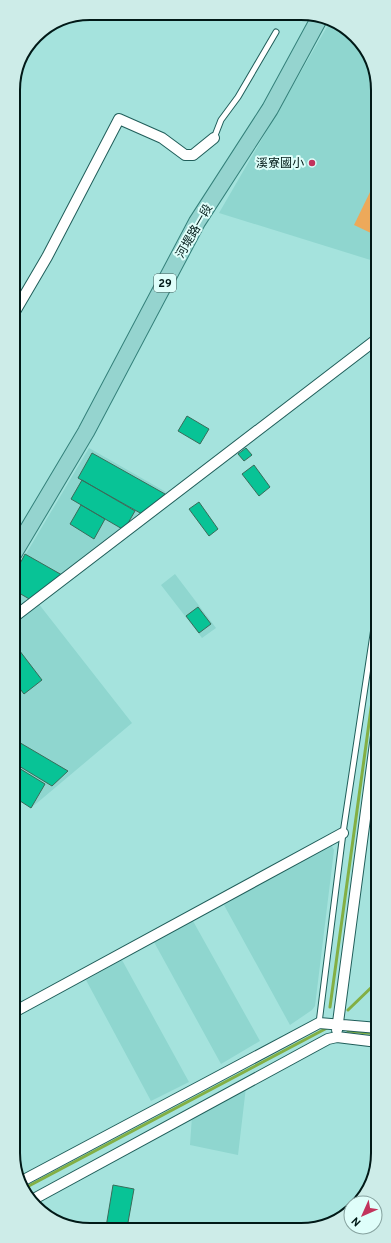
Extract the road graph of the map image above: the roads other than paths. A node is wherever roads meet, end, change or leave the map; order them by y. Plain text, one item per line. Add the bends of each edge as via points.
1 (317, 22) edge
2 (276, 32) dead end
3 (214, 138) joint
4 (20, 304) edge
5 (371, 344) edge
6 (20, 543) edge
7 (20, 612) edge
8 (371, 648) edge
9 (371, 774) edge
10 (343, 833) junction
11 (20, 1009) edge
12 (319, 1023) junction
13 (338, 1024) junction
14 (371, 1027) edge
15 (337, 1038) junction
16 (371, 1041) edge
17 (25, 1179) edge
18 (37, 1198) edge

1 - 6 main road, 河堤路一段 / 29 via 270,109 197,222 86,432
2 - 3 lane via 238,98 221,120
3 - 4 street via 193,155 185,155 162,138 119,119
5 - 7 street
8 - 10 lane
9 - 13 street
10 - 11 street
10 - 12 lane
12 - 13 street
12 - 17 street
13 - 14 street
13 - 15 street
15 - 16 street
15 - 18 street via 328,1039

